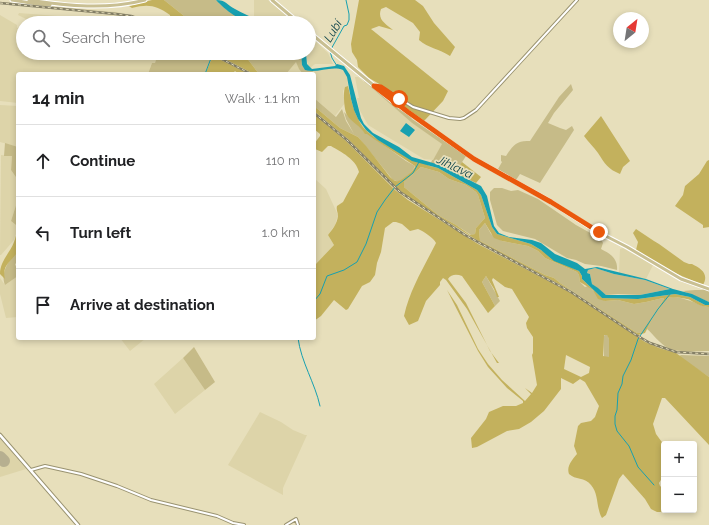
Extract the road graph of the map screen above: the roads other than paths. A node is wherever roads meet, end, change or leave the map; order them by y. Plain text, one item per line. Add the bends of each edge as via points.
1 (12, 0) edge
2 (29, 0) edge
3 (45, 0) edge
4 (145, 0) edge
5 (272, 0) edge
6 (577, 0) edge
7 (64, 4) junction
8 (291, 16) edge
9 (316, 38) edge
10 (374, 86) junction
11 (709, 290) edge
12 (0, 435) edge
13 (30, 470) junction
14 (78, 525) edge
15 (244, 525) edge
16 (286, 525) edge
17 (298, 525) edge

1 - 7 main road via 37,4
2 - 7 main road
3 - 7 main road
4 - 7 main road via 110,6
5 - 8 main road
6 - 10 street via 473,114 467,117 455,119 422,111 381,87
9 - 10 main road
10 - 11 main road via 479,162 681,279
12 - 13 main road
13 - 14 main road
13 - 15 street via 45,466 81,474 151,500
16 - 17 street via 296,519

